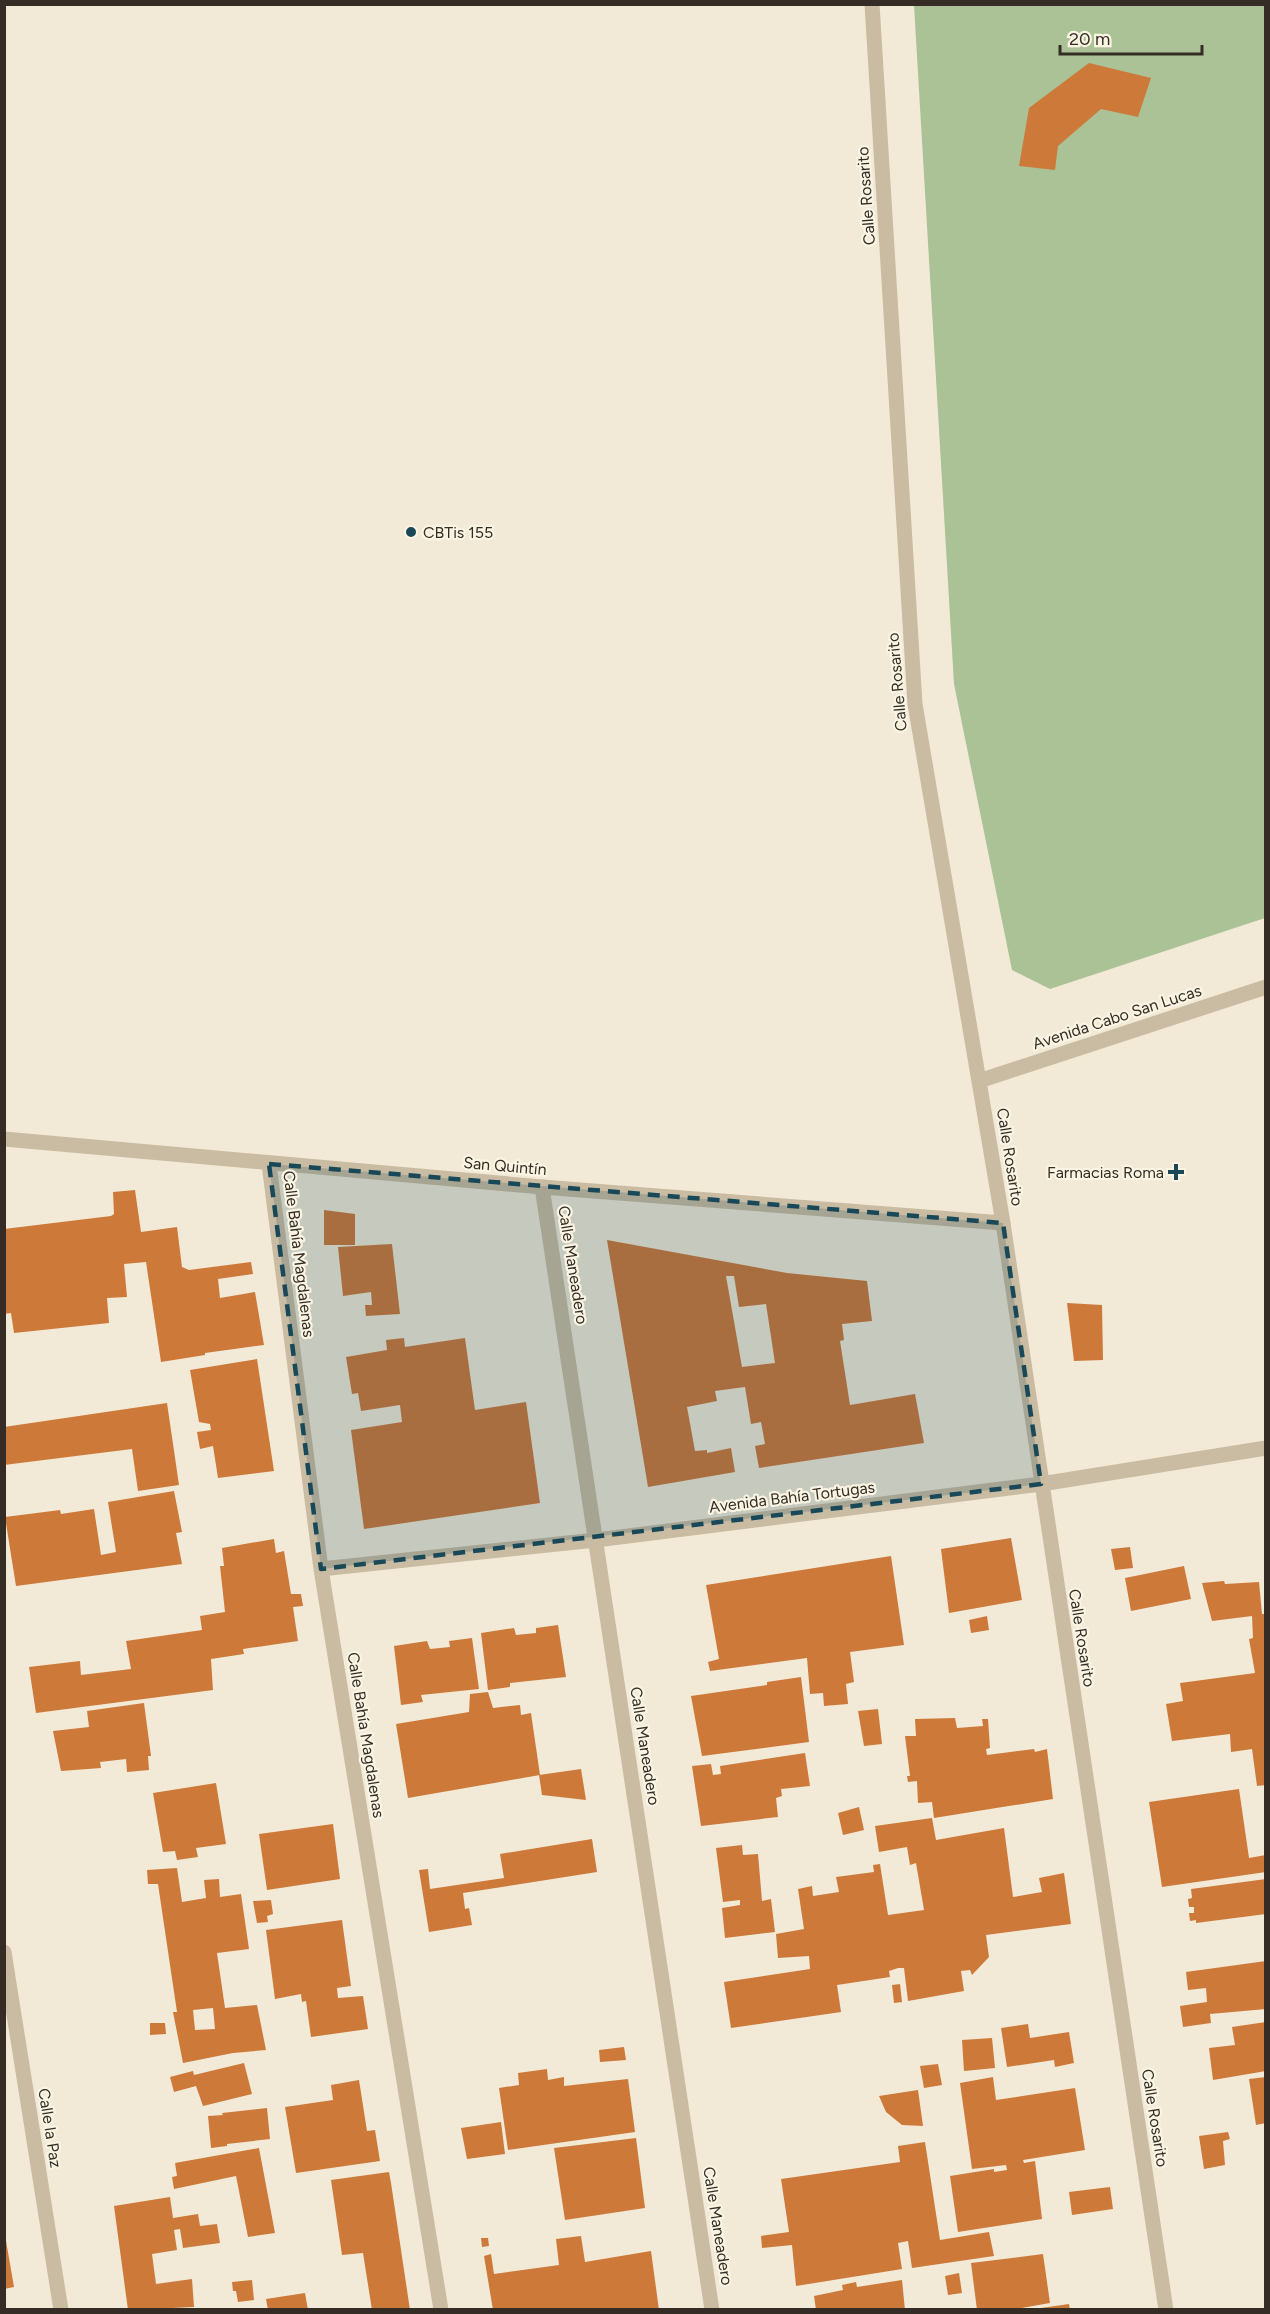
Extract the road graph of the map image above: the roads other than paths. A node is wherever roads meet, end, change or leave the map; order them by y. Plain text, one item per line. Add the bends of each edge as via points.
1 (872, 4) edge
2 (1266, 987) edge
3 (979, 1081) junction
4 (4, 1139) edge
5 (269, 1164) junction
6 (543, 1187) junction
7 (1003, 1223) junction
8 (1266, 1448) edge
9 (1041, 1484) junction
10 (596, 1540) junction
11 (321, 1569) junction
12 (4, 1952) edge
13 (61, 2310) edge
14 (441, 2310) edge
15 (712, 2310) edge
16 (1166, 2310) edge

1 - 3 street, Calle Rosarito via 915,704
2 - 3 street, Avenida Cabo San Lucas
3 - 7 street, Calle Rosarito
4 - 5 street, San Quintín
5 - 6 street, San Quintín
5 - 11 street, Calle Bahía Magdalenas
6 - 7 street, San Quintín
6 - 10 street, Calle Maneadero
7 - 9 street, Calle Rosarito
8 - 9 street, Avenida Bahía Tortugas
9 - 10 street, Avenida Bahía Tortugas
9 - 16 street, Calle Rosarito
10 - 11 street, Avenida Bahía Tortugas
10 - 15 street, Calle Maneadero
11 - 14 street, Calle Bahía Magdalenas
12 - 13 street, Calle la Paz

